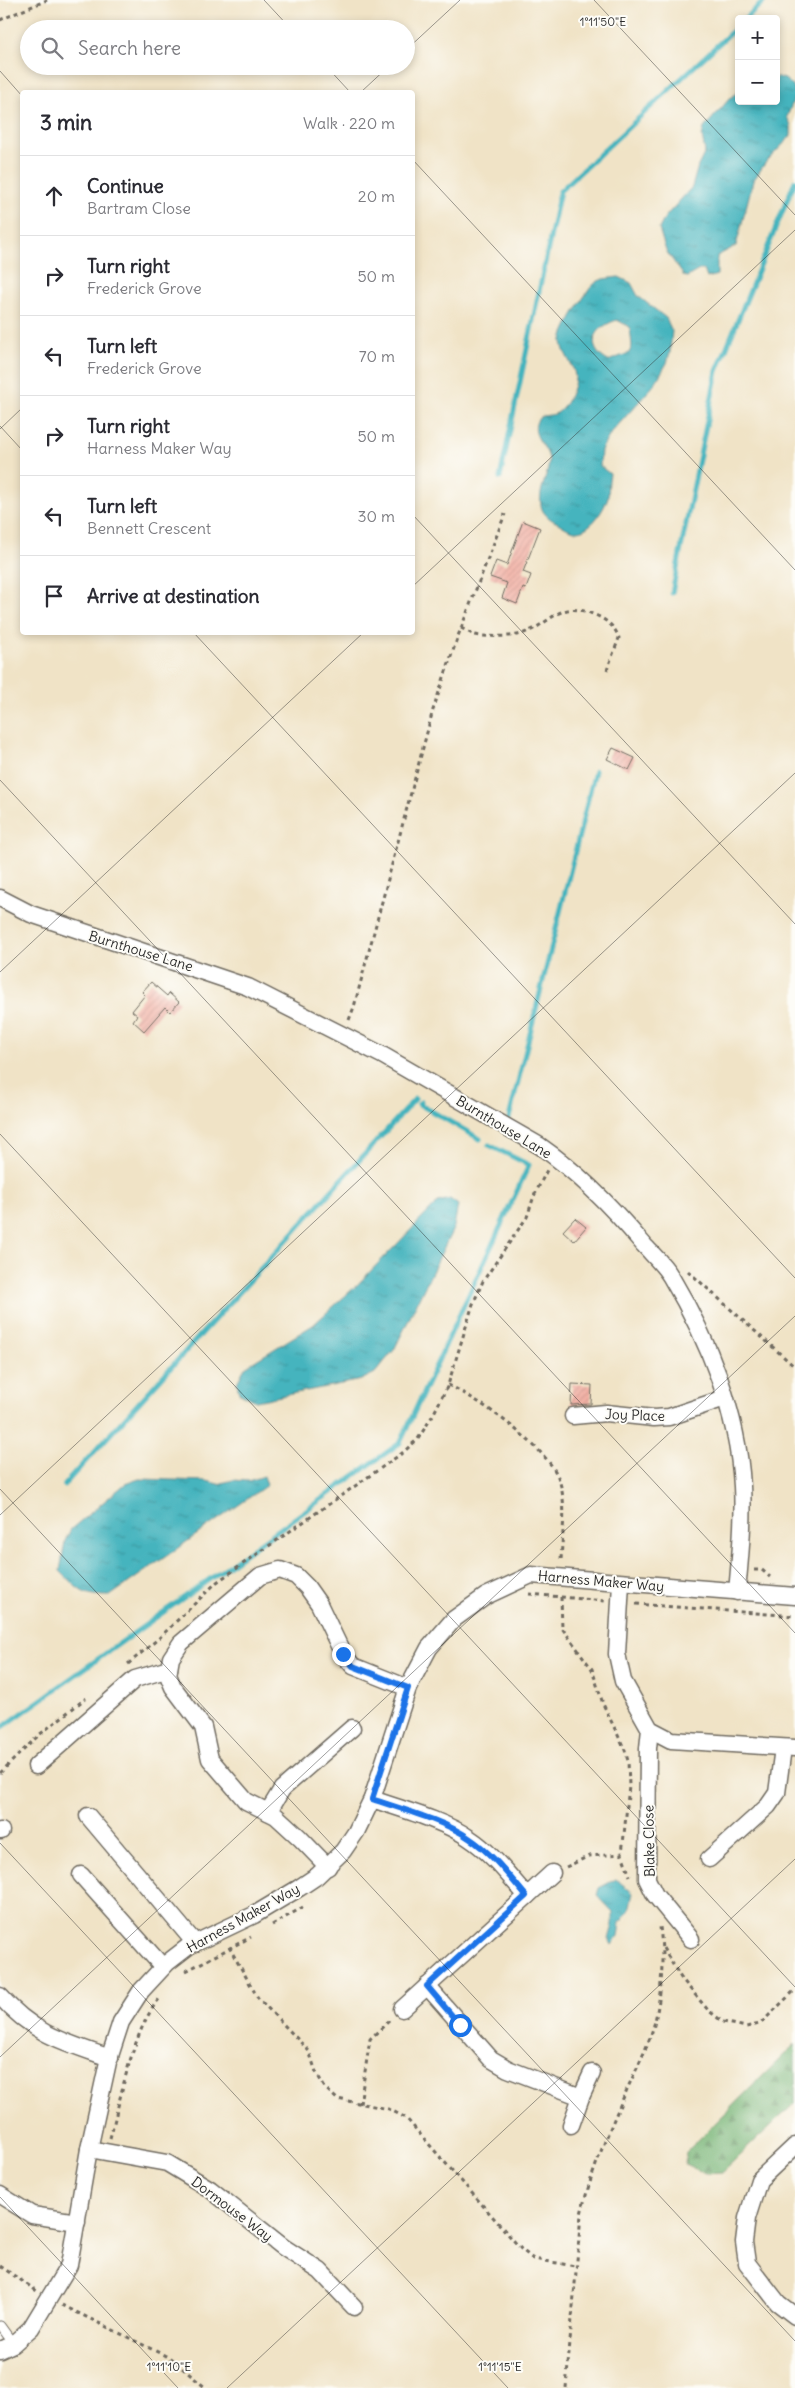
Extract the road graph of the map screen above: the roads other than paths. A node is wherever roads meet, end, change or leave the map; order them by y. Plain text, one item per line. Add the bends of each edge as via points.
1 (0, 898) edge
2 (725, 1398) junction
3 (573, 1416) dead end
4 (621, 1584) junction
5 (737, 1592) junction
6 (795, 1596) edge
7 (169, 1669) junction
8 (408, 1688) junction
9 (352, 1728) dead end
10 (650, 1729) junction
11 (789, 1748) edge
12 (36, 1766) dead end
13 (372, 1799) junction
14 (268, 1812) junction
15 (88, 1816) dead end
16 (709, 1859) dead end
17 (328, 1867) junction
18 (552, 1873) road end
19 (81, 1875) dead end
20 (526, 1896) junction
21 (691, 1939) dead end
22 (195, 1944) junction
23 (163, 1968) junction
24 (427, 1986) junction
25 (0, 1996) edge
26 (402, 2009) road end
27 (110, 2058) junction
28 (592, 2073) dead end
29 (582, 2097) junction
30 (571, 2126) dead end
31 (795, 2146) edge
32 (89, 2149) junction
33 (0, 2195) edge
34 (77, 2222) junction
35 (354, 2307) dead end
36 (795, 2316) edge
37 (0, 2326) edge
38 (6, 2347) edge

1 - 2 street, Burnthouse Lane via 39,917 248,987 382,1055 557,1158 614,1210 664,1268 703,1337
2 - 3 street, Joy Place via 669,1417
2 - 5 street, Burnthouse Lane via 735,1434 742,1487
4 - 5 street, Harness Maker Way
4 - 8 street, Harness Maker Way via 531,1575 478,1602 454,1619 428,1648
4 - 10 street via 617,1654 623,1681
5 - 6 street, Harness Maker Way
7 - 8 street via 171,1658 181,1643 260,1576 280,1570 296,1576 307,1588 319,1604 343,1654 353,1666
7 - 12 street via 135,1679
7 - 14 street via 173,1687 203,1727 210,1759 246,1800
8 - 13 street, Harness Maker Way
9 - 14 street via 282,1789
10 - 11 street via 671,1740
10 - 21 street, Blake Close via 647,1879 655,1895
11 - 16 street via 777,1793 768,1806
13 - 17 street, Harness Maker Way via 356,1832
13 - 20 street via 469,1837 496,1861
14 - 17 street
15 - 22 street
17 - 22 street, Harness Maker Way via 299,1888
18 - 20 street
19 - 23 street
20 - 24 street
22 - 23 street, Harness Maker Way
23 - 27 street, Harness Maker Way via 141,1991 121,2022
24 - 26 street
24 - 29 street via 491,2059 508,2069
25 - 27 street via 14,2012 50,2037
27 - 32 street, Harness Maker Way
28 - 29 street
29 - 30 street
31 - 36 street via 758,2180 744,2242 747,2263 778,2303
32 - 34 street, Harness Maker Way
32 - 35 street, Dormouse Way via 167,2163 210,2189 283,2247 320,2271
33 - 34 street via 32,2215
34 - 38 street, Harness Maker Way via 69,2265 31,2328
37 - 38 lane

